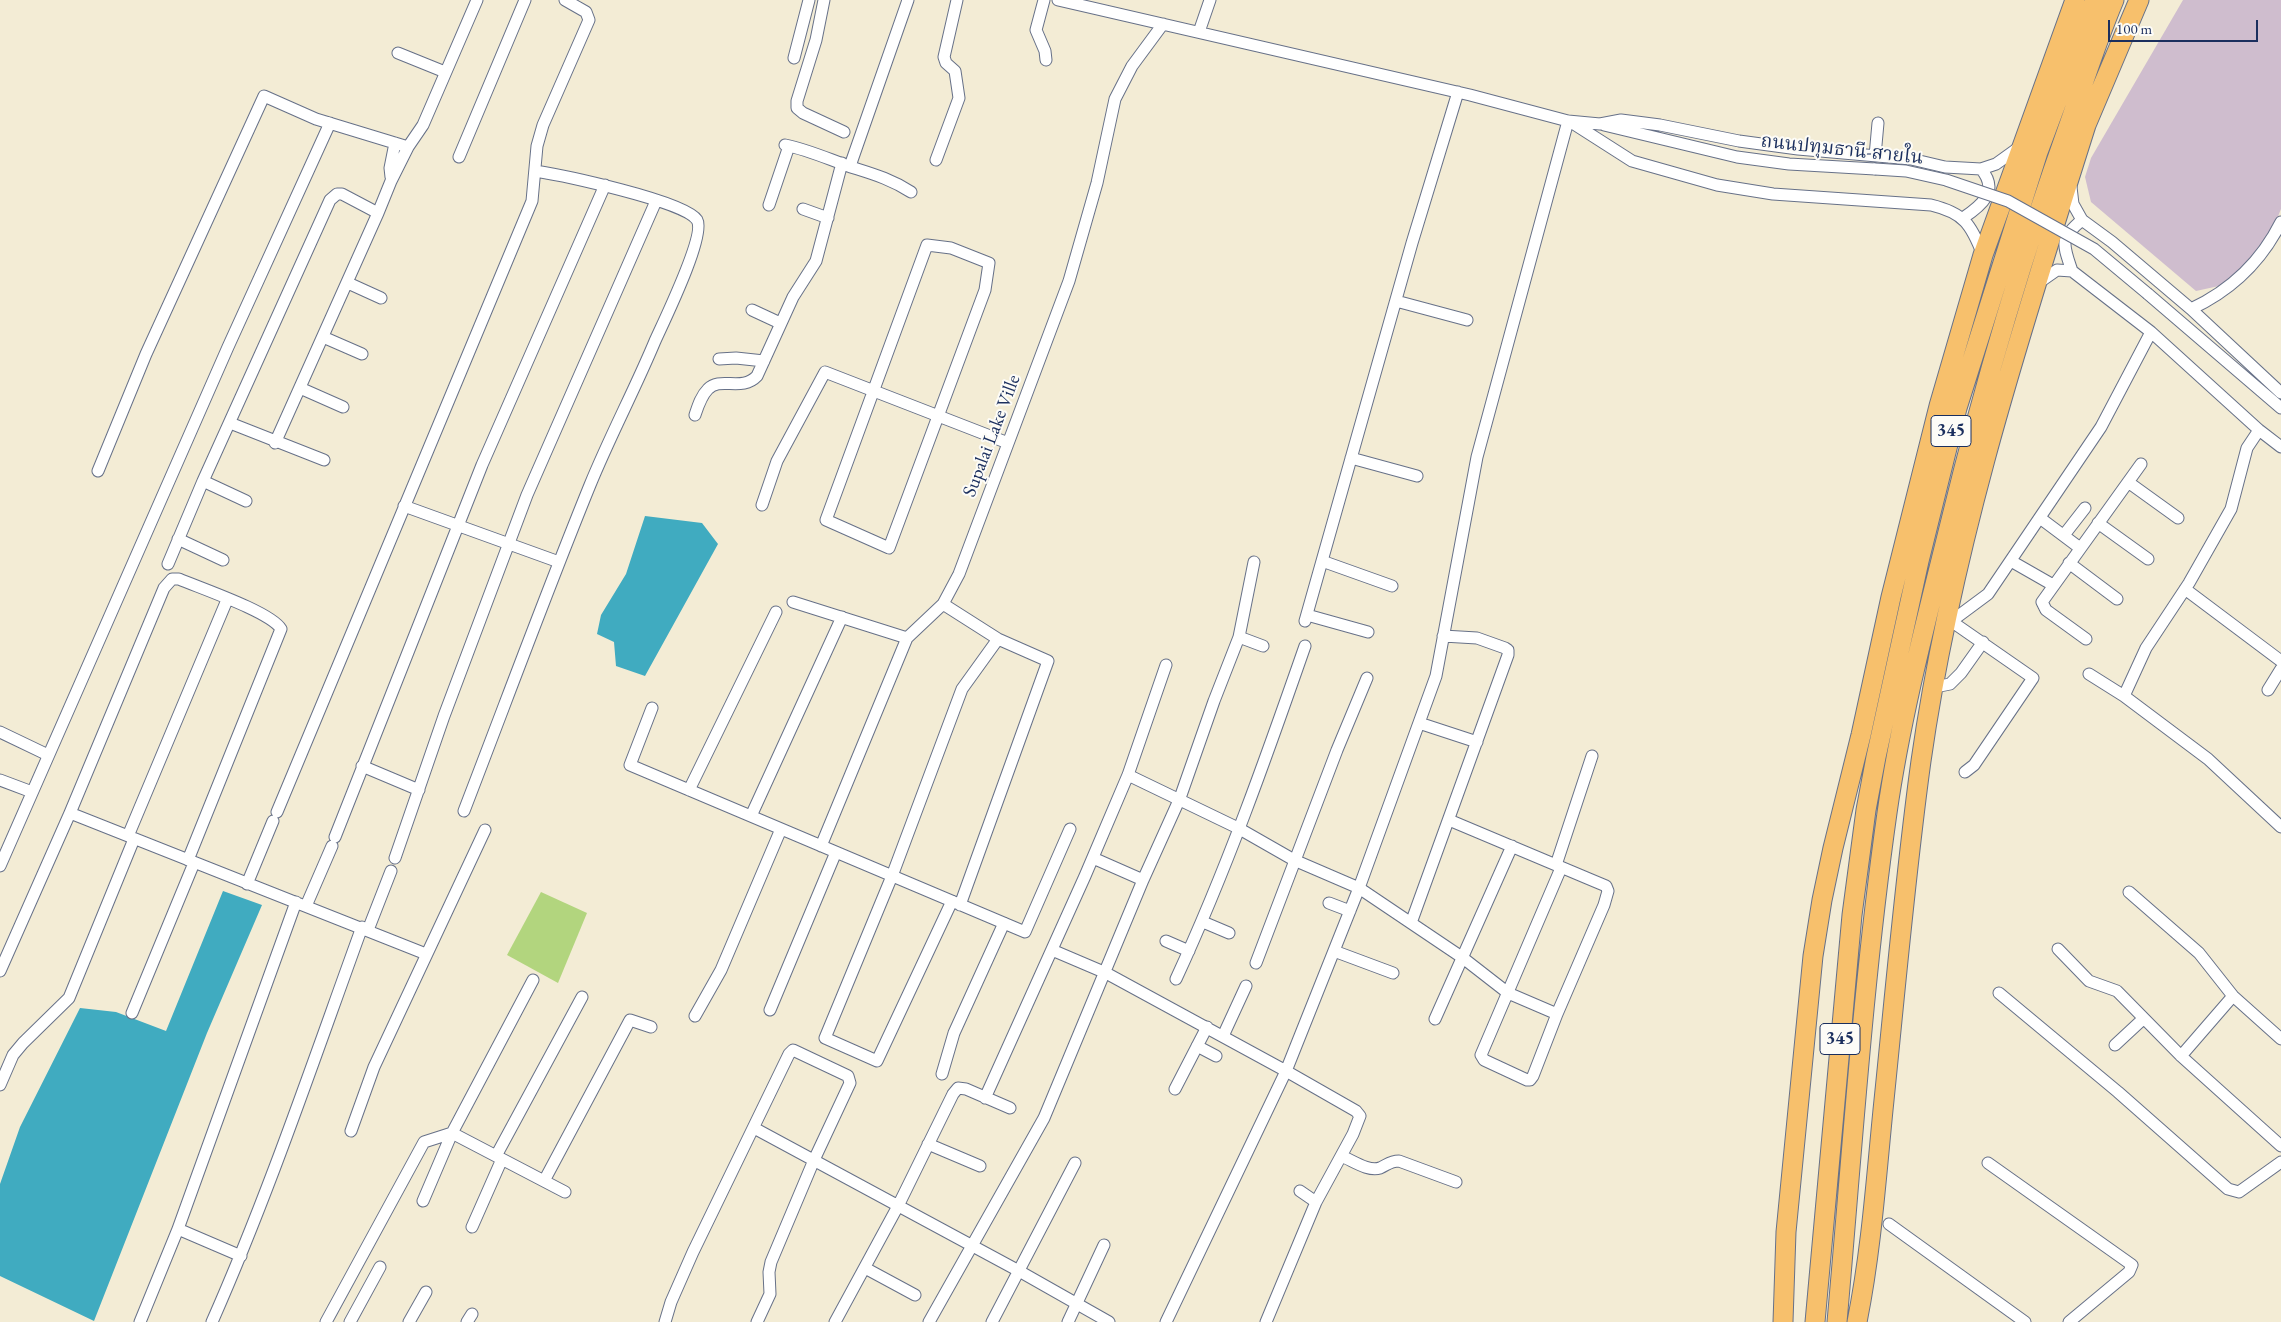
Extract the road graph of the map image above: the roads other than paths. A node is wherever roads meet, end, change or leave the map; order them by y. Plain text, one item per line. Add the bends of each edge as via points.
1 (477, 0) edge
2 (525, 0) edge
3 (565, 0) edge
4 (809, 0) edge
5 (824, 0) edge
6 (908, 0) edge
7 (957, 0) edge
8 (1044, 0) edge
9 (1058, 0) edge
10 (1210, 0) edge
11 (2139, 0) edge
12 (1088, 3) edge
13 (2097, 4) edge
14 (1163, 24) junction
15 (1199, 32) junction
16 (398, 54) dead end
17 (794, 58) dead end
18 (1046, 60) dead end
19 (445, 72) junction
20 (1458, 92) junction
21 (1568, 120) junction
22 (330, 123) junction
23 (1878, 123) dead end
24 (1600, 124) junction
25 (2086, 126) junction
26 (844, 132) dead end
27 (396, 143) junction
28 (2021, 146) junction
29 (408, 147) junction
30 (1875, 156) junction
31 (459, 157) dead end
32 (936, 160) dead end
33 (2074, 163) junction
34 (846, 165) junction
35 (1981, 169) junction
36 (535, 171) junction
37 (391, 181) junction
38 (606, 186) junction
39 (911, 192) dead end
40 (656, 201) junction
41 (769, 205) dead end
42 (803, 209) dead end
43 (378, 213) junction
44 (828, 218) junction
45 (1962, 218) junction
46 (2082, 220) junction
47 (2281, 222) edge
48 (2270, 243) junction
49 (2281, 250) edge
50 (1983, 255) junction
51 (2072, 271) junction
52 (348, 283) junction
53 (2035, 286) junction
54 (381, 298) dead end
55 (1396, 301) junction
56 (2191, 309) junction
57 (752, 310) dead end
58 (1467, 320) dead end
59 (780, 323) junction
60 (2151, 332) junction
61 (323, 337) junction
62 (362, 354) dead end
63 (719, 359) dead end
64 (764, 361) junction
65 (300, 388) junction
66 (874, 391) junction
67 (2281, 393) edge
68 (343, 407) dead end
69 (2281, 408) edge
70 (695, 414) dead end
71 (938, 416) junction
72 (230, 423) junction
73 (2259, 430) junction
74 (275, 442) junction
75 (1008, 443) junction
76 (2281, 447) edge
77 (1351, 458) junction
78 (324, 460) dead end
79 (2141, 464) dead end
80 (98, 470) dead end
81 (1417, 476) dead end
82 (203, 481) junction
83 (2128, 482) junction
84 (246, 501) dead end
85 (762, 505) dead end
86 (404, 506) junction
87 (2085, 508) dead end
88 (2040, 518) junction
89 (2178, 518) dead end
90 (2098, 523) junction
91 (458, 526) junction
92 (2064, 536) junction
93 (1966, 537) junction
94 (178, 539) junction
95 (508, 544) junction
96 (2080, 548) junction
97 (2148, 559) dead end
98 (223, 560) dead end
99 (1322, 561) junction
100 (2011, 561) junction
101 (559, 562) junction
102 (1254, 562) dead end
103 (2069, 563) junction
104 (168, 564) dead end
105 (1935, 581) junction
106 (2053, 584) junction
107 (1392, 586) dead end
108 (2185, 589) junction
109 (1891, 597) junction
110 (2117, 599) dead end
111 (227, 600) junction
112 (793, 602) dead end
113 (943, 604) junction
114 (776, 612) dead end
115 (842, 617) junction
116 (1948, 619) junction
117 (1905, 628) junction
118 (1368, 632) dead end
119 (1443, 636) junction
120 (1239, 637) junction
121 (907, 638) junction
122 (998, 639) junction
123 (2086, 639) dead end
124 (1983, 642) junction
125 (1263, 646) dead end
126 (1305, 646) dead end
127 (2281, 662) edge
128 (1166, 665) dead end
129 (2281, 669) edge
130 (2089, 674) dead end
131 (1367, 678) dead end
132 (1935, 686) junction
133 (2268, 690) dead end
134 (2124, 696) junction
135 (652, 708) dead end
136 (1419, 723) junction
137 (0, 732) edge
138 (1477, 742) junction
139 (48, 755) junction
140 (1592, 756) dead end
141 (362, 766) junction
142 (1965, 772) dead end
143 (1128, 775) junction
144 (0, 780) edge
145 (419, 790) junction
146 (689, 790) junction
147 (32, 792) junction
148 (1180, 798) junction
149 (464, 811) dead end
150 (70, 813) junction
151 (751, 816) junction
152 (1449, 820) junction
153 (2281, 827) edge
154 (1238, 828) junction
155 (781, 829) junction
156 (1070, 829) dead end
157 (484, 830) dead end
158 (131, 838) junction
159 (821, 846) junction
160 (1512, 846) junction
161 (836, 852) junction
162 (396, 858) dead end
163 (1092, 858) junction
164 (1294, 860) junction
165 (191, 862) junction
166 (0, 866) edge
167 (1558, 866) junction
168 (391, 871) dead end
169 (892, 876) junction
170 (1143, 880) junction
171 (247, 884) junction
172 (1359, 888) junction
173 (2129, 892) dead end
174 (956, 903) junction
175 (1329, 903) dead end
176 (301, 904) junction
177 (1350, 911) junction
178 (1202, 922) junction
179 (1004, 923) junction
180 (1411, 923) junction
181 (365, 928) junction
182 (1228, 933) dead end
183 (1166, 941) dead end
184 (2058, 949) dead end
185 (1052, 950) junction
186 (1189, 951) junction
187 (1334, 951) junction
188 (426, 954) junction
189 (1463, 958) junction
190 (1256, 963) dead end
191 (0, 971) edge
192 (1106, 973) junction
193 (1393, 974) dead end
194 (1176, 979) dead end
195 (534, 980) dead end
196 (1246, 986) dead end
197 (1508, 993) junction
198 (1999, 993) dead end
199 (2233, 996) junction
200 (582, 997) dead end
201 (770, 1010) dead end
202 (132, 1013) dead end
203 (1557, 1014) junction
204 (695, 1016) dead end
205 (2143, 1018) junction
206 (1436, 1019) dead end
207 (651, 1027) dead end
208 (1207, 1027) junction
209 (1223, 1036) junction
210 (2281, 1039) edge
211 (2115, 1045) dead end
212 (1197, 1046) junction
213 (1216, 1056) dead end
214 (2181, 1056) junction
215 (1286, 1071) junction
216 (942, 1074) dead end
217 (0, 1085) edge
218 (1175, 1089) dead end
219 (985, 1098) junction
220 (1010, 1108) dead end
221 (754, 1128) junction
222 (350, 1131) dead end
223 (452, 1133) junction
224 (928, 1144) junction
225 (2281, 1146) edge
226 (1342, 1156) junction
227 (499, 1158) junction
228 (814, 1160) junction
229 (2281, 1162) edge
230 (1075, 1163) dead end
231 (1988, 1163) dead end
232 (980, 1166) dead end
233 (544, 1181) junction
234 (1456, 1182) dead end
235 (1300, 1191) dead end
236 (565, 1192) dead end
237 (423, 1201) dead end
238 (1316, 1202) junction
239 (898, 1206) junction
240 (1890, 1224) dead end
241 (472, 1228) dead end
242 (178, 1229) junction
243 (1104, 1245) dead end
244 (973, 1247) junction
245 (241, 1256) junction
246 (380, 1267) dead end
247 (865, 1268) junction
248 (1019, 1270) junction
249 (426, 1292) dead end
250 (915, 1295) dead end
251 (1077, 1304) junction
252 (140, 1322) edge
253 (212, 1322) edge
254 (326, 1322) edge
255 (350, 1322) edge
256 (409, 1322) edge
257 (665, 1322) edge
258 (757, 1322) edge
259 (835, 1322) edge
260 (929, 1322) edge
261 (992, 1322) edge
262 (1068, 1322) edge
263 (1109, 1322) edge
264 (1166, 1322) edge
265 (1266, 1322) edge
266 (1783, 1322) edge
267 (1815, 1322) edge
268 (1837, 1322) edge
269 (1857, 1322) edge
270 (2025, 1322) edge
271 (2069, 1322) edge

1 - 19 street
2 - 31 street
3 - 36 street via 586,12 589,20 543,125
4 - 17 street
5 - 26 street via 797,108
6 - 34 street
7 - 32 street via 944,57 955,70 959,98
8 - 18 street via 1036,30
9 - 12 street
10 - 15 street
11 - 25 main road
12 - 14 street
13 - 25 main road
13 - 28 main road via 2036,107
13 - 105 main road, 345 via 1977,412
13 - 117 main road, 345 via 2038,152 1957,408
14 - 15 street
14 - 75 street, Supalai Lake Ville via 1132,66 1115,99 1097,183 1069,281
15 - 20 street
16 - 19 street
19 - 29 street via 423,125
20 - 21 street
20 - 55 street
21 - 24 street
21 - 45 street via 1632,161 1677,175 1738,189 1931,205
21 - 119 street via 1477,457
22 - 27 street
22 - 80 street via 264,96 146,354
22 - 139 street
23 - 30 street
24 - 30 street via 1621,120 1739,141
24 - 69 street, ถนนปทุมธานี-สายใน, bridge via 1737,157 1906,172 1946,180 2008,201 2094,249
25 - 33 main road
27 - 29 street
27 - 37 street via 390,168
28 - 35 street via 1996,164
28 - 50 main road
29 - 37 street
30 - 35 street
33 - 46 street via 2070,191
33 - 53 main road
34 - 39 street via 877,174
34 - 41 street via 816,152 787,145
34 - 44 street
35 - 45 street via 1989,184 1986,198 1979,208
36 - 38 street
36 - 86 street via 532,201
37 - 43 street
38 - 40 street
38 - 91 street via 482,464
40 - 95 street via 556,426
40 - 101 street via 690,214 700,227 698,236
42 - 44 street
43 - 52 street
43 - 72 street via 342,194 333,196
44 - 59 street via 816,261
45 - 50 street via 1975,235
46 - 51 street via 2068,232 2064,241
46 - 56 street
47 - 48 street
48 - 49 street
48 - 56 street via 2250,270 2231,286
50 - 109 main road via 1939,406
51 - 53 street via 2057,270
51 - 60 street
52 - 54 street
52 - 61 street
53 - 93 main road via 1996,416
55 - 58 street
55 - 77 street
56 - 67 street
57 - 59 street
59 - 64 street
60 - 73 street
60 - 88 street via 2101,427
61 - 62 street
61 - 65 street
63 - 64 street
64 - 70 street via 752,381 709,387
65 - 68 street
65 - 74 street
66 - 71 street
66 - 71 street via 826,520 889,548
66 - 71 street via 927,245 952,248 989,263 985,290
66 - 85 street via 825,372 777,461
71 - 75 street
72 - 74 street
72 - 82 street
73 - 76 street
73 - 108 street via 2247,448 2231,509
74 - 78 street
75 - 113 street, Supalai Lake Ville via 959,574
77 - 81 street
77 - 99 street
79 - 83 street
82 - 84 street
82 - 94 street
83 - 89 street
83 - 90 street
86 - 91 street
86 - 171 street
87 - 92 street
88 - 92 street
88 - 100 street
90 - 96 street
90 - 97 street
91 - 95 street
91 - 141 street
92 - 96 street
93 - 105 main road
93 - 116 main road
94 - 98 street
94 - 104 street
95 - 101 street
95 - 145 street
96 - 103 street
99 - 107 street
99 - 118 street via 1306,618
100 - 106 street
100 - 116 street via 1988,594 1957,617
101 - 149 street
102 - 120 street
103 - 106 street
103 - 110 street
105 - 268 main road, 345 via 1894,765 1887,814 1867,982
106 - 123 street via 2042,602 2046,610
108 - 127 street
108 - 134 street via 2146,648
109 - 117 main road
109 - 266 main road via 1833,848 1813,956 1786,1232
111 - 150 street via 179,579 167,583
111 - 158 street
111 - 165 street via 274,621 281,633
112 - 115 street
113 - 121 street, Supalai Lake Ville
113 - 122 street
114 - 146 street
115 - 121 street
115 - 151 street
116 - 124 street
116 - 132 main road
117 - 267 main road, 345 via 1866,810 1852,915
119 - 136 street via 1436,676
119 - 138 street via 1477,638 1508,650
120 - 125 street
120 - 148 street
121 - 159 street, Supalai Lake Ville
122 - 169 street via 962,688
122 - 174 street via 1048,661
124 - 132 street via 1950,684
124 - 142 street via 2033,678 1974,765
126 - 154 street
128 - 143 street
129 - 133 street
130 - 134 street
131 - 164 street
132 - 269 main road via 1920,774 1869,1249
134 - 153 street via 2208,759
135 - 146 street via 630,765
136 - 138 street
136 - 172 street
137 - 139 street
138 - 152 street
139 - 147 street
140 - 167 street
141 - 145 street
141 - 176 street via 334,841
143 - 148 street
143 - 163 street
144 - 147 street
145 - 162 street
146 - 151 street
147 - 166 street
148 - 154 street
148 - 170 street
150 - 158 street
150 - 191 street
151 - 155 street
152 - 160 street
152 - 180 street
154 - 164 street
154 - 178 street
155 - 159 street
155 - 204 street via 721,970
156 - 179 street via 1025,932
157 - 188 street
158 - 165 street
158 - 217 street via 69,998 22,1043
159 - 161 street
160 - 167 street
160 - 189 street
161 - 169 street
161 - 201 street
163 - 170 street
163 - 185 street
164 - 172 street
164 - 190 street
165 - 171 street
165 - 202 street
167 - 197 street
167 - 203 street via 1606,886 1608,891
168 - 181 street
169 - 174 street
169 - 174 street via 825,1038 877,1061
170 - 192 street
171 - 176 street
172 - 177 street
172 - 180 street
173 - 199 street via 2199,953
174 - 179 street
175 - 177 street
176 - 181 street
176 - 242 street
177 - 187 street
178 - 182 street
178 - 186 street
179 - 216 street via 954,1033
180 - 189 street
181 - 188 street
181 - 245 street
183 - 186 street
184 - 205 street via 2089,981 2117,991
185 - 192 street
185 - 219 street
186 - 194 street
187 - 193 street
187 - 215 street
188 - 222 street via 374,1067
189 - 197 street
189 - 206 street
192 - 208 street
192 - 244 street via 1044,1118
195 - 223 street
196 - 209 street
197 - 203 street
197 - 203 street via 1481,1055 1484,1060 1527,1080 1533,1076
198 - 229 street via 2228,1189 2239,1192
199 - 210 street
199 - 214 street
200 - 227 street
205 - 211 street
205 - 214 street
207 - 233 street via 630,1020
208 - 209 street
208 - 212 street
209 - 215 street
212 - 213 street
212 - 218 street
214 - 225 street
215 - 226 street via 1360,1116
215 - 264 street
219 - 220 street
219 - 224 street via 966,1088 958,1088 948,1101
221 - 228 street
221 - 228 street via 793,1050 848,1076 850,1082
221 - 257 street via 693,1252
223 - 227 street
223 - 237 street
223 - 254 street via 424,1142
224 - 232 street
224 - 239 street
226 - 234 street via 1370,1168 1399,1161
226 - 238 street
227 - 233 street
227 - 241 street
228 - 239 street
228 - 258 street via 771,1262 770,1294
230 - 248 street
231 - 271 street via 2132,1265 2129,1272
233 - 236 street
235 - 238 street
238 - 265 street
239 - 244 street
239 - 247 street
240 - 270 street
242 - 245 street
242 - 252 street
243 - 251 street
244 - 248 street
244 - 260 street
245 - 253 street
246 - 255 street
247 - 250 street
247 - 259 street
248 - 251 street
248 - 261 street
249 - 256 street
251 - 262 street
251 - 263 street

